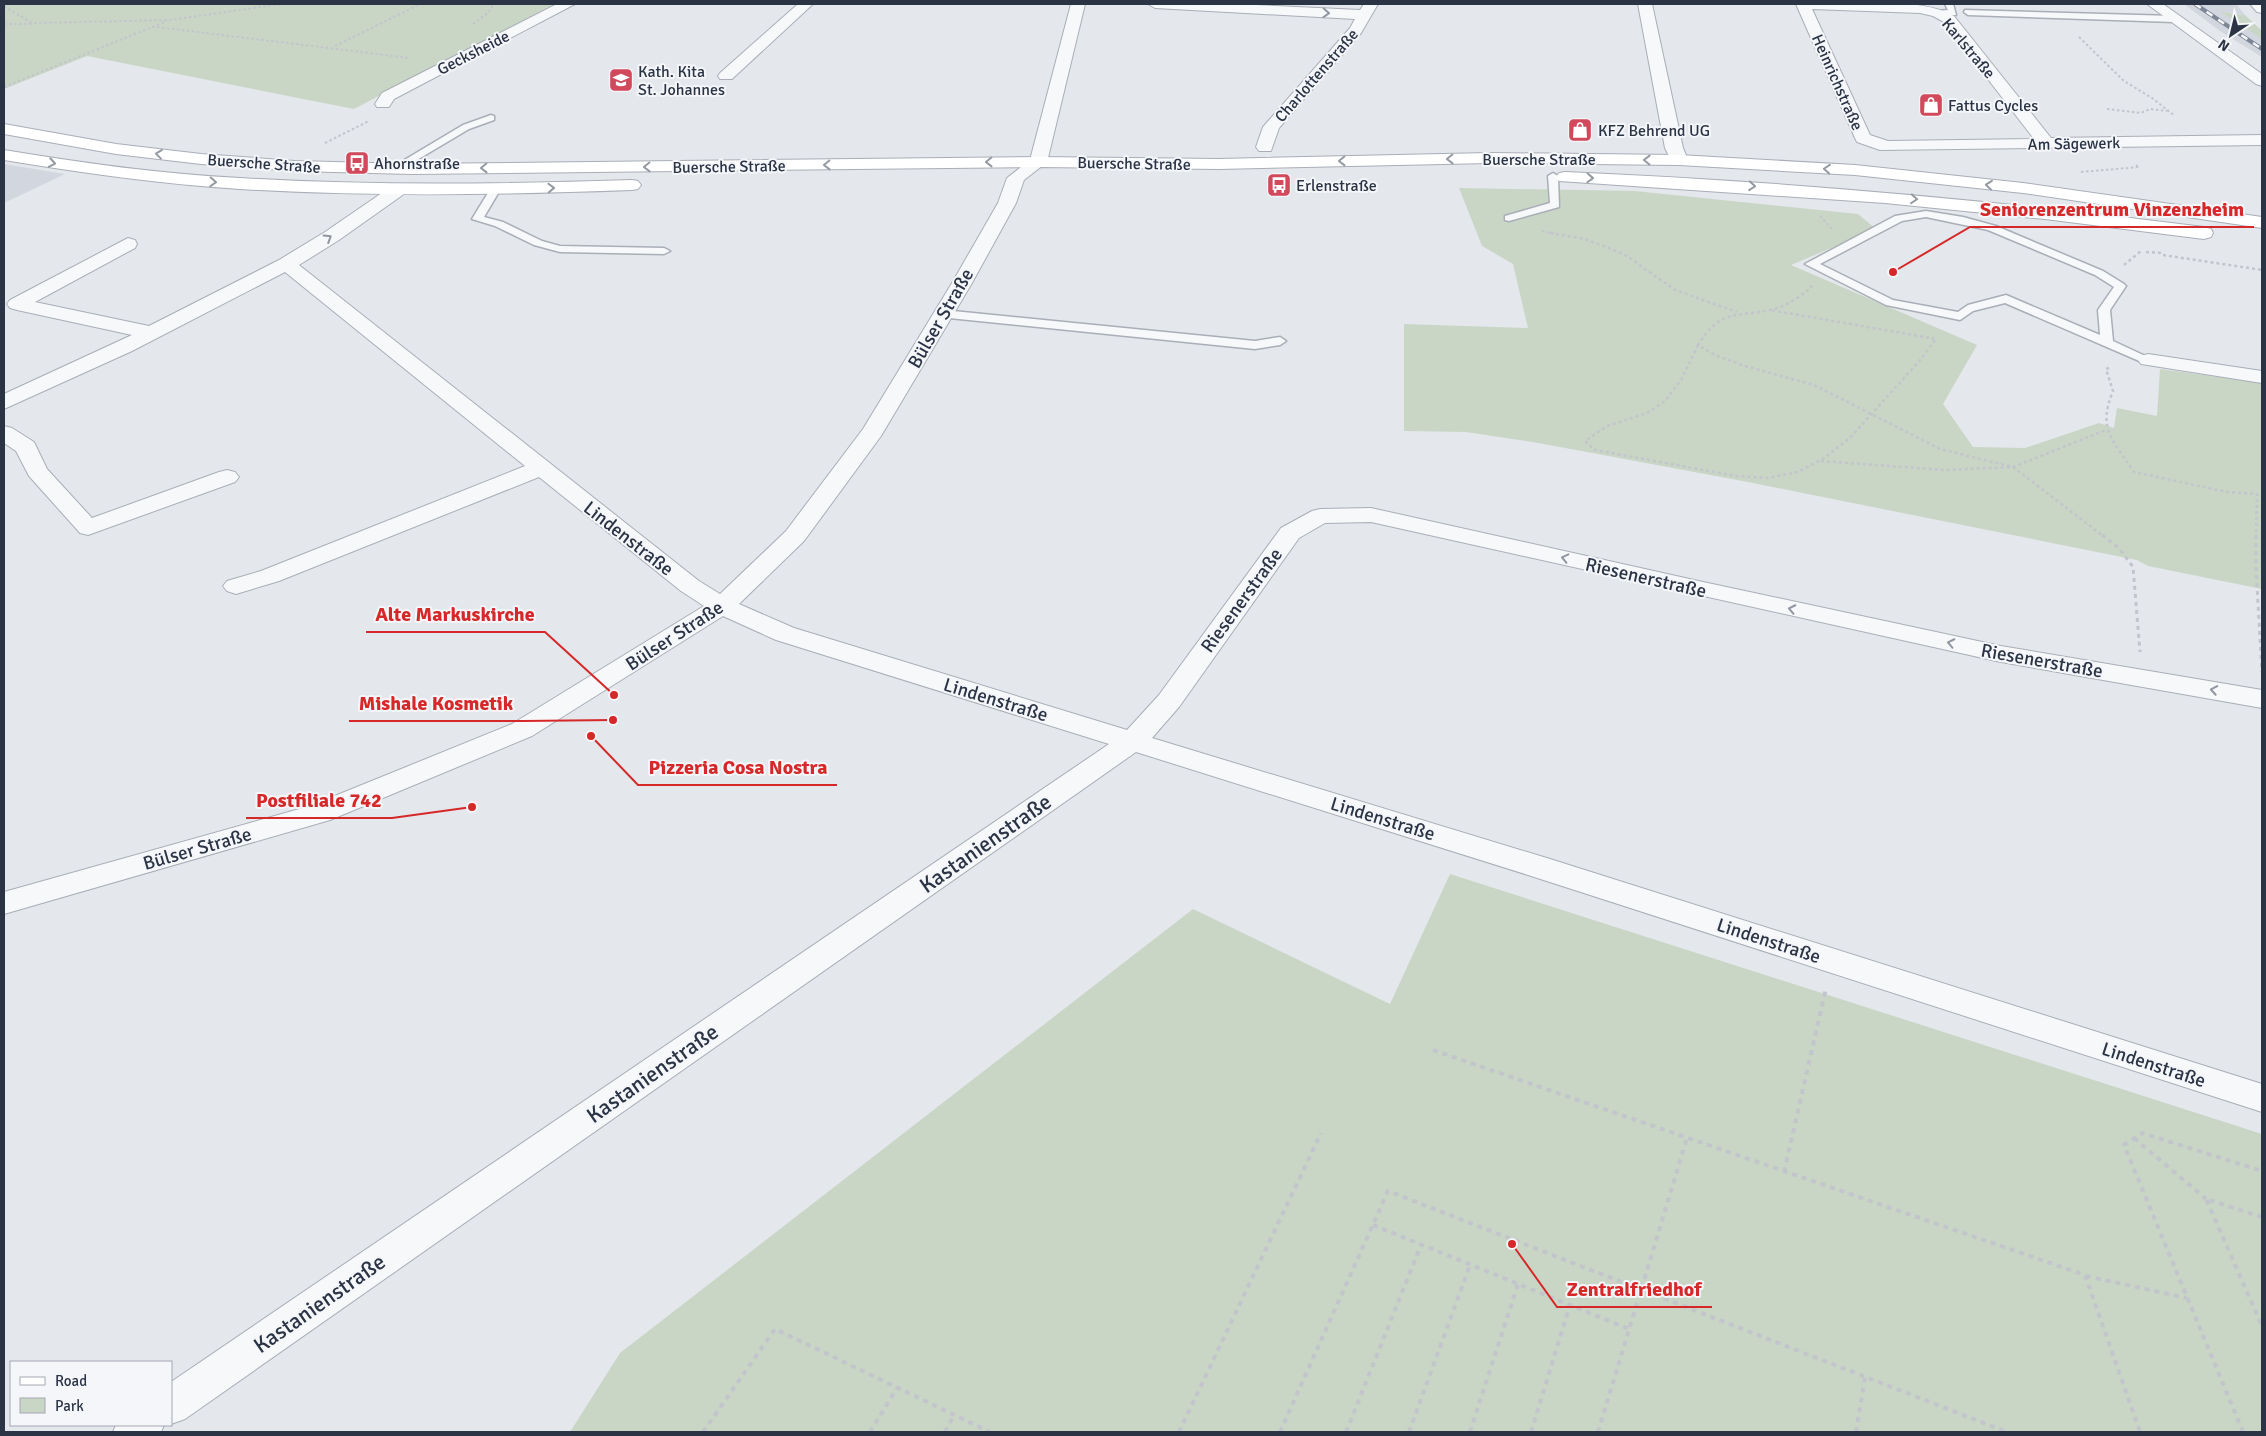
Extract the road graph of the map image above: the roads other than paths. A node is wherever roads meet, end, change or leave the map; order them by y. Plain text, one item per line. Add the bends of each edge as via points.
1 (568, 4) edge
2 (806, 4) edge
3 (1078, 4) edge
4 (1155, 4) edge
5 (1645, 4) edge
6 (1803, 4) edge
7 (2003, 4) edge
8 (2154, 4) edge
9 (2257, 4) edge
10 (1944, 8) edge
11 (1368, 10) edge
12 (2262, 10) edge
13 (1968, 12) dead end
14 (2010, 14) junction
15 (2174, 19) junction
16 (726, 76) dead end
17 (2262, 81) edge
18 (383, 104) road end
19 (491, 118) dead end
20 (4, 129) edge
21 (2262, 140) edge
22 (2046, 143) junction
23 (1886, 146) joint
24 (1265, 147) dead end
25 (4, 155) edge
26 (1679, 160) junction
27 (1038, 162) junction
28 (396, 168) junction
29 (1493, 175) dead end
30 (1533, 176) dead end
31 (1553, 176) junction
32 (1016, 178) junction
33 (717, 183) dead end
34 (650, 184) dead end
35 (398, 190) junction
36 (496, 190) junction
37 (1509, 218) road end
38 (2262, 223) edge
39 (2221, 236) dead end
40 (128, 244) dead end
41 (664, 250) dead end
42 (286, 264) junction
43 (943, 314) junction
44 (151, 333) junction
45 (1280, 341) dead end
46 (2107, 342) junction
47 (2148, 360) joint
48 (2262, 377) edge
49 (4, 402) edge
50 (4, 433) edge
51 (540, 468) junction
52 (227, 477) dead end
53 (236, 586) dead end
54 (722, 606) junction
55 (2262, 699) edge
56 (1133, 741) junction
57 (4, 903) edge
58 (2262, 1098) edge
59 (172, 1404) edge

1 - 18 street, Gecksheide via 388,96
2 - 16 street
3 - 27 street
4 -> 11 street
5 - 26 street
6 - 10 street, Karlstraße via 1920,10
6 - 23 street, Heinrichstraße via 1863,138
7 - 14 lane
8 - 15 street
9 - 12 street
10 - 22 street, Karlstraße via 1949,19
11 - 24 street, Charlottenstraße via 1343,46 1271,127
13 - 14 lane
14 - 15 lane
15 - 17 street
19 - 28 lane via 466,127
28 -> 20 main road, Buersche Straße via 295,166 201,159 116,149
21 - 22 street, Am Sägewerk
22 - 23 street, Am Sägewerk
25 -> 35 main road, Buersche Straße via 85,169 193,180
26 -> 27 main road, Buersche Straße via 1490,158 1219,164
38 -> 26 main road, Buersche Straße via 2023,188 1855,170
27 -> 28 main road, Buersche Straße
27 - 32 street
29 - 32 main road, Buersche Straße via 1107,180
30 - 31 main road, Buersche Straße
31 - 37 lane via 1554,204
31 -> 39 main road, Buersche Straße via 1673,181 1899,198 2080,216
32 - 33 main road, Buersche Straße
32 - 43 street, Bülser Straße via 1007,202
36 -> 34 main road, Buersche Straße
35 - 36 main road, Buersche Straße
42 -> 35 street
36 - 41 lane via 477,219 500,224 538,243 560,249
40 - 44 street via 17,304
42 - 44 street
42 - 51 street, Lindenstraße
43 - 45 lane via 1255,345
43 - 54 street, Bülser Straße via 873,431 795,536
44 - 49 street
46 - 46 lane via 2006,299 1970,309 1960,316 1890,303 1811,264 1899,218 1926,214 1963,220 1992,228 2100,273 2120,286 2104,310
46 - 47 lane
47 - 48 street
50 - 52 street via 26,447 37,471 88,528
51 - 53 street via 270,576
51 - 54 street, Lindenstraße via 690,586
54 - 56 street, Lindenstraße via 785,634
54 - 57 street, Bülser Straße via 513,733 320,812
55 -> 56 street, Riesenerstraße via 2001,654 1371,515 1320,516 1290,533 1169,701
56 - 58 street, Lindenstraße via 1521,861
56 - 59 street, Kastanienstraße

